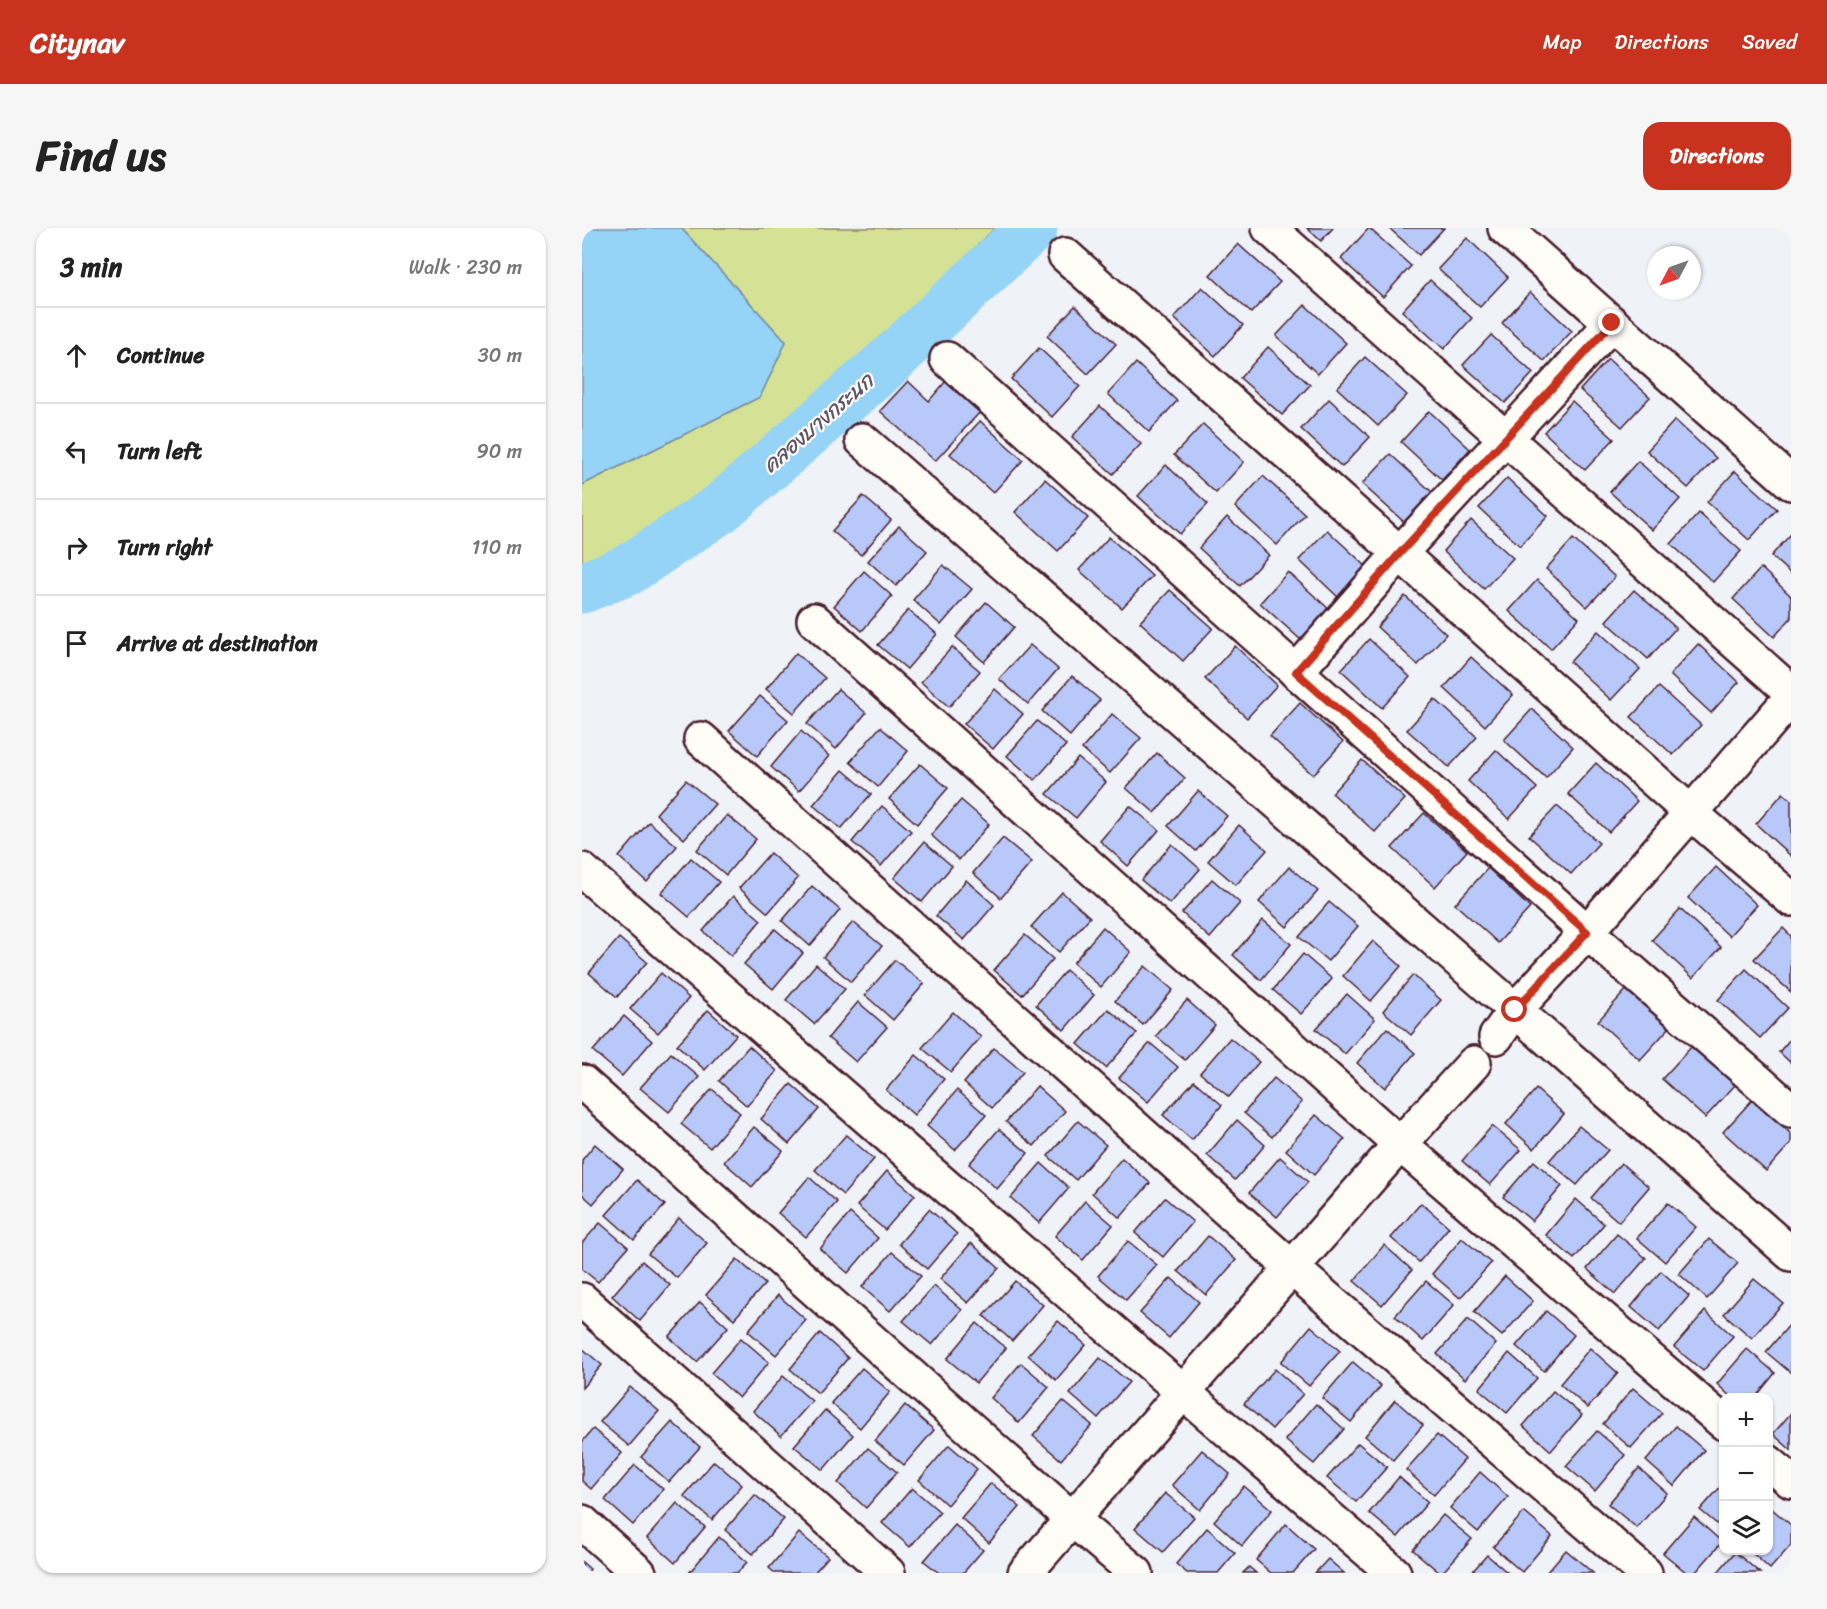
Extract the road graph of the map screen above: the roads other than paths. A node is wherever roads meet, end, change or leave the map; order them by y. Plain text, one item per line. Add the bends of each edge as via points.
1 (1269, 228) edge
2 (1505, 228) edge
3 (1065, 255) dead end
4 (1612, 323) junction
5 (947, 359) dead end
6 (1505, 438) junction
7 (862, 440) dead end
8 (1791, 483) edge
9 (1400, 553) junction
10 (814, 620) dead end
11 (1296, 672) junction
12 (1791, 692) edge
13 (1791, 698) edge
14 (701, 739) dead end
15 (1691, 813) junction
16 (582, 870) edge
17 (1791, 899) edge
18 (1587, 932) junction
19 (1515, 1010) junction
20 (1496, 1037) dead end
21 (1474, 1063) dead end
22 (582, 1082) edge
23 (1791, 1110) edge
24 (1400, 1144) junction
25 (1791, 1254) edge
26 (1292, 1268) junction
27 (582, 1300) edge
28 (1183, 1392) junction
29 (1719, 1419) edge
30 (1773, 1466) edge
31 (1791, 1481) edge
32 (1072, 1519) junction
33 (582, 1522) edge
34 (639, 1573) edge
35 (888, 1573) edge
36 (1025, 1573) edge
37 (1136, 1573) edge
38 (1394, 1573) edge
39 (1645, 1573) edge

1 - 6 street
2 - 4 street
3 - 9 street
4 - 6 street
4 - 8 street
5 - 11 street
6 - 9 street
6 - 12 street
7 - 19 street
9 - 11 street
9 - 15 street
10 - 24 street
11 - 18 street
13 - 15 street
14 - 26 street
15 - 17 street
15 - 18 street
16 - 28 street
18 - 19 street
18 - 23 street
19 - 20 street
19 - 25 street
21 - 24 street
22 - 32 street
24 - 26 street
24 - 29 street
26 - 28 street
26 - 39 street
27 - 35 street
28 - 32 street
28 - 38 street
30 - 31 street
32 - 36 street
32 - 37 street
33 - 34 street

